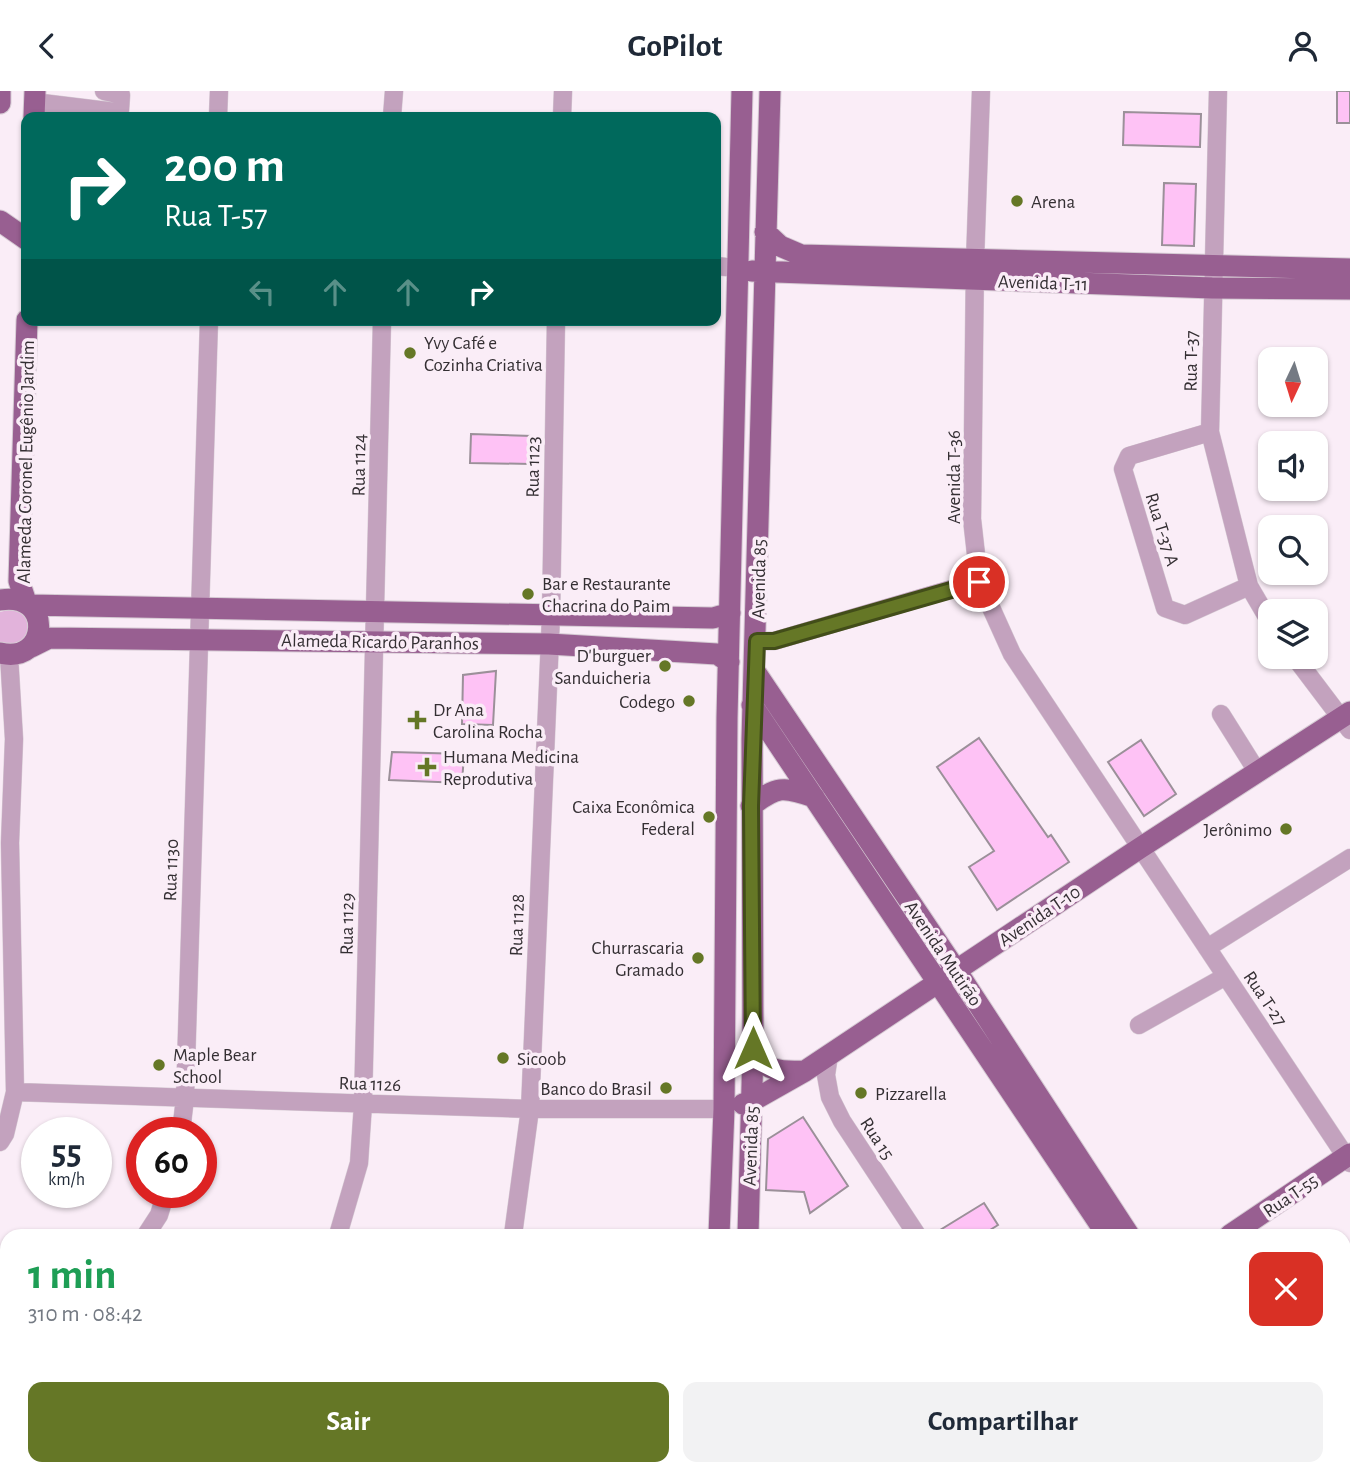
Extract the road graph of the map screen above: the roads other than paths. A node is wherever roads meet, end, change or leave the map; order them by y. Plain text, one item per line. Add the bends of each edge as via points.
1 (0, 91) edge
2 (104, 91) edge
3 (219, 91) edge
4 (394, 91) edge
5 (563, 91) edge
6 (742, 91) edge
7 (771, 91) edge
8 (981, 91) edge
9 (1218, 91) edge
10 (75, 99) edge
11 (0, 103) edge
12 (34, 103) edge
13 (218, 112) edge
14 (392, 112) edge
15 (562, 112) edge
16 (0, 221) edge
17 (765, 232) junction
18 (21, 236) edge
19 (1213, 265) junction
20 (726, 267) edge
21 (1350, 269) edge
22 (975, 270) junction
23 (765, 272) junction
24 (1212, 288) junction
25 (1350, 289) edge
26 (27, 326) edge
27 (209, 326) edge
28 (382, 326) edge
29 (556, 326) edge
30 (736, 330) junction
31 (1210, 432) junction
32 (979, 582) junction
33 (1249, 586) junction
34 (0, 600) edge
35 (1258, 601) edge
36 (27, 604) junction
37 (199, 608) junction
38 (375, 610) junction
39 (730, 613) junction
40 (551, 615) junction
41 (198, 639) junction
42 (375, 641) junction
43 (757, 641) junction
44 (549, 644) junction
45 (31, 647) junction
46 (4, 654) edge
47 (729, 662) junction
48 (1304, 669) edge
49 (755, 673) junction
50 (754, 708) junction
51 (1221, 714) dead end
52 (1347, 722) edge
53 (7, 742) edge
54 (1258, 773) junction
55 (814, 797) junction
56 (751, 806) junction
57 (5, 845) edge
58 (1143, 853) junction
59 (1350, 858) edge
60 (1207, 948) junction
61 (956, 970) junction
62 (1226, 976) junction
63 (938, 982) junction
64 (1139, 1025) dead end
65 (753, 1048) junction
66 (829, 1055) junction
67 (805, 1071) junction
68 (15, 1092) junction
69 (185, 1098) junction
70 (752, 1101) junction
71 (363, 1104) junction
72 (530, 1109) junction
73 (724, 1109) junction
74 (183, 1117) edge
75 (0, 1142) edge
76 (1349, 1158) edge
77 (161, 1208) edge
78 (150, 1229) edge
79 (340, 1229) edge
80 (514, 1229) edge
81 (718, 1229) edge
82 (748, 1229) edge
83 (913, 1229) edge
84 (1103, 1229) edge
85 (1125, 1229) edge
86 (1239, 1229) edge

1 - 11 main road
2 - 10 street via 121,95 120,110
3 - 13 street
4 - 14 street
5 - 15 street
6 - 20 main road, Avenida 85
7 - 17 main road, Avenida 85
8 - 22 street, Avenida T-36
9 - 19 street, Rua T-37
10 - 12 street
16 - 18 main road
17 - 20 main road
17 - 22 main road, Avenida T-11 via 780,246 801,255
17 - 23 main road, Avenida 85
19 - 21 main road, Avenida T-11
19 - 22 main road, Avenida T-11
19 - 24 street, Rua T-37
20 - 23 main road, Avenida T-11
20 - 30 main road, Avenida 85
22 - 23 main road, Avenida T-11
22 - 24 main road, Avenida T-11
22 - 32 street, Avenida T-36 via 972,519
23 - 43 main road, Avenida 85
24 - 25 main road, Avenida T-11
24 - 31 street, Rua T-37
26 - 36 main road, Alameda Coronel Eugênio Jardim via 19,581
27 - 37 street, Rua 1130
28 - 38 street, Rua 1124
29 - 40 street, Rua 1123
30 - 39 main road, Avenida 85
30 - 50 main road via 751,348 744,692
31 - 33 street, Rua T-37
31 - 33 street, Rua T-37 A via 1129,456 1123,469 1165,608 1185,615
32 - 43 street via 774,641
32 - 58 street, Avenida T-36 via 1012,654
33 - 35 street, Rua T-37
34 - 36 main road, Alameda Ricardo Paranhos via 14,598
36 - 37 main road, Alameda Ricardo Paranhos
36 - 45 main road, Alameda Coronel Eugênio Jardim via 39,621
37 - 38 main road, Alameda Ricardo Paranhos
37 - 41 street, Rua 1130
38 - 40 main road, Alameda Ricardo Paranhos
38 - 42 street, Rua 1129
39 - 40 main road, Alameda Ricardo Paranhos via 713,618
39 - 47 main road, Avenida 85
40 - 44 street, Rua 1128
41 - 42 main road, Alameda Ricardo Paranhos
41 - 45 main road, Alameda Ricardo Paranhos via 49,639
41 - 69 street, Rua 1130
42 - 44 main road, Alameda Ricardo Paranhos
42 - 71 street, Rua 1129
43 - 49 main road, Avenida 85
44 - 47 main road, Alameda Ricardo Paranhos via 717,654
44 - 72 street, Rua 1128
45 - 46 main road, Alameda Ricardo Paranhos via 17,655
46 - 53 street
47 - 73 main road, Avenida 85
48 - 52 street
49 - 50 main road, Avenida 85
49 - 61 main road, Avenida Mutirão
50 - 55 main road, Avenida Mutirão
50 - 56 main road, Avenida 85
51 - 54 street
52 - 54 main road, Avenida T-10
53 - 57 street
54 - 58 main road, Avenida T-10
55 - 56 main road via 788,788 765,795
55 - 63 main road, Avenida Mutirão
56 - 65 main road, Avenida 85
57 - 68 street
58 - 60 street, Rua T-27
58 - 61 main road, Avenida T-10
59 - 60 street
60 - 62 street, Rua T-27
61 - 63 main road, Avenida T-10
61 - 85 main road, Avenida Mutirão
62 - 64 street
62 - 76 street, Rua T-27
63 - 66 main road, Avenida T-10
63 - 84 main road, Avenida Mutirão
65 - 67 main road via 758,1059 772,1069
65 - 70 main road, Avenida 85
66 - 67 main road, Avenida T-10
66 - 83 street, Rua 15 via 830,1097
67 - 70 main road, Avenida T-10
68 - 69 street, Rua 1126
68 - 75 street
69 - 71 street, Rua 1126
69 - 74 street, Rua 1130
70 - 73 main road, Avenida T-10
70 - 82 main road, Avenida 85
71 - 72 street, Rua 1126
71 - 79 street, Rua 1129 via 359,1163
72 - 73 street, Rua 1126
72 - 80 street, Rua 1128
73 - 81 main road, Avenida 85
76 - 86 main road, Rua T-55
77 - 78 street

